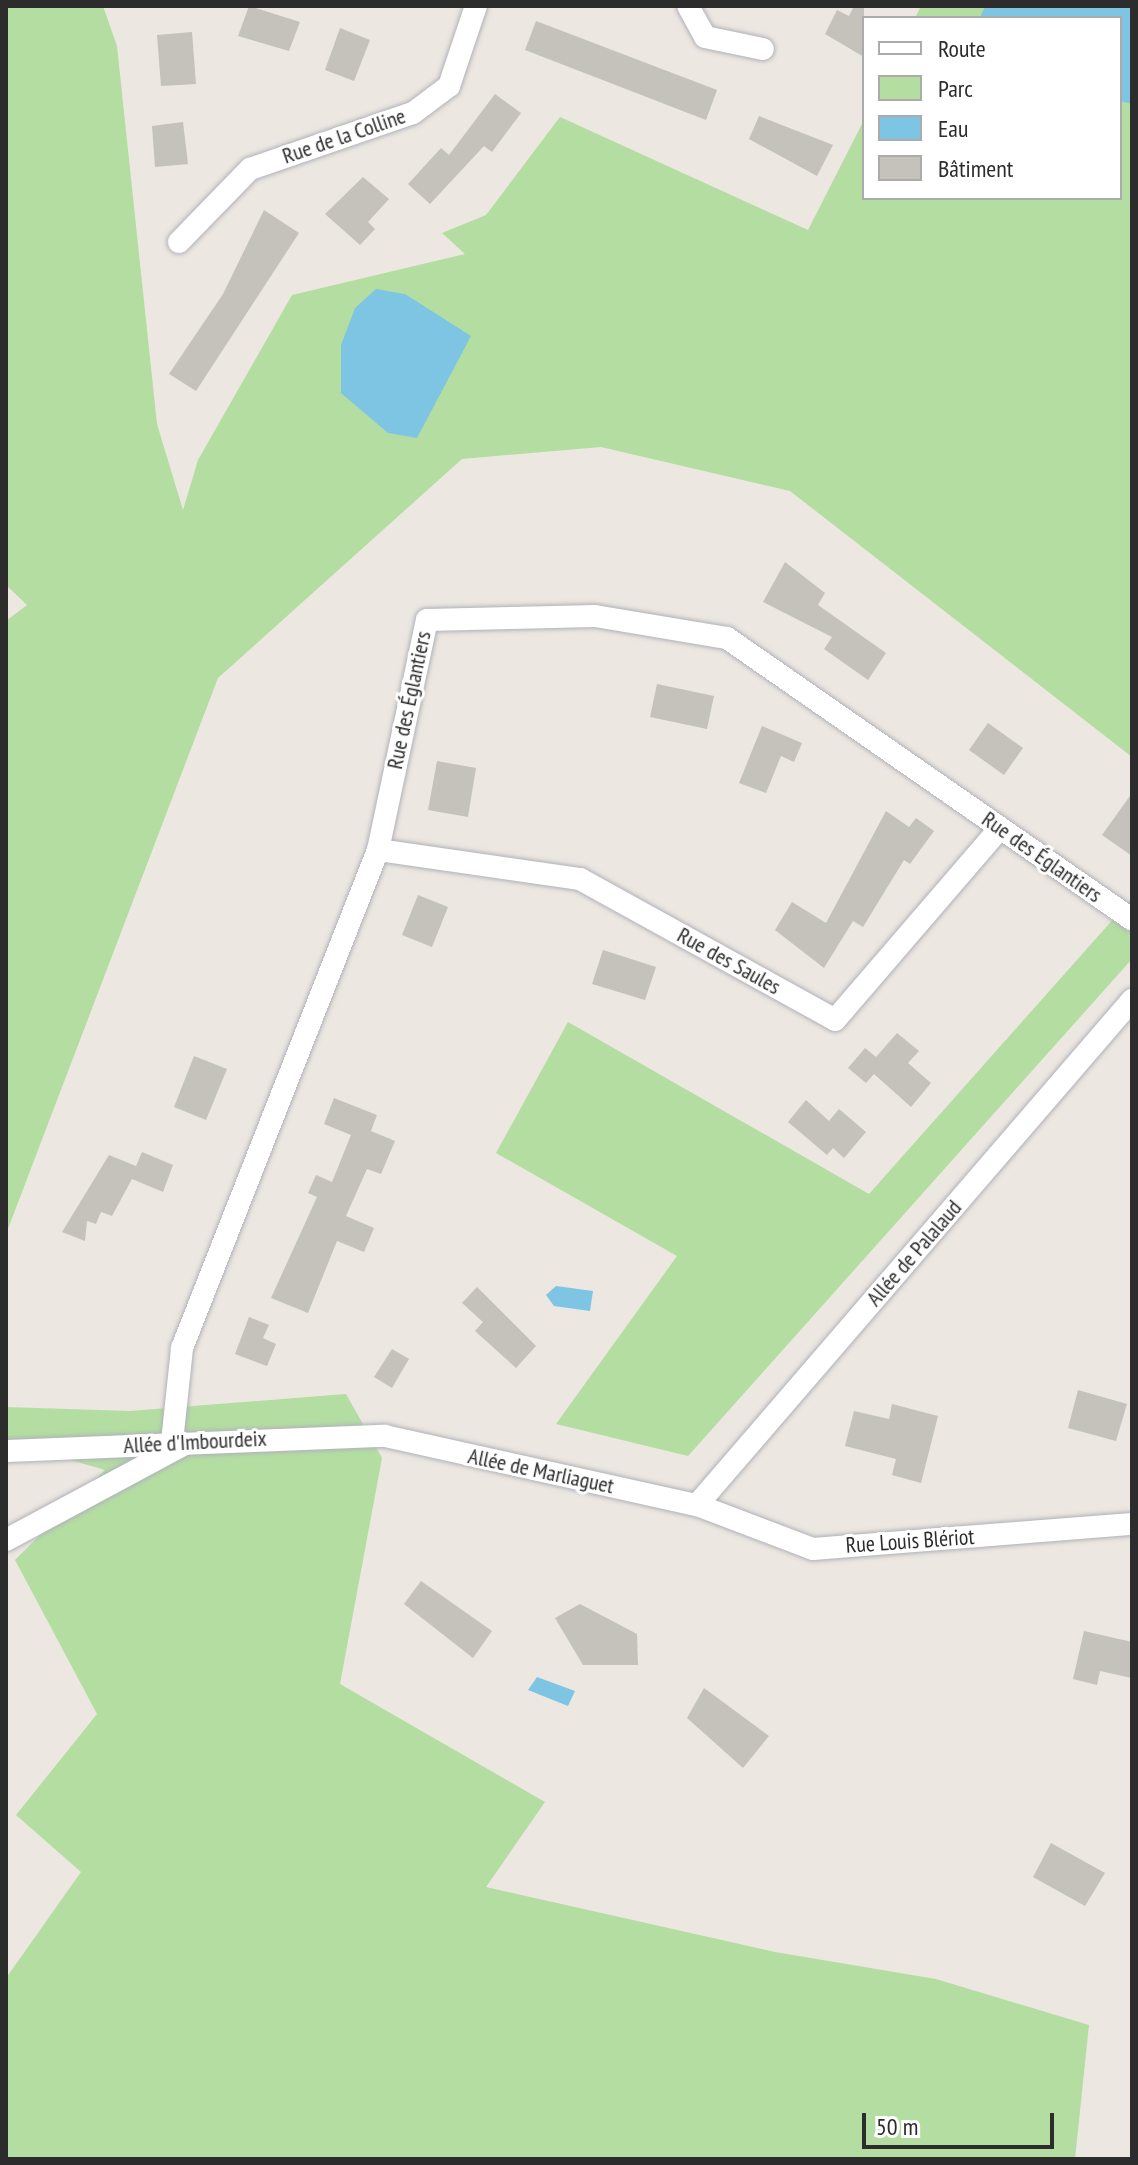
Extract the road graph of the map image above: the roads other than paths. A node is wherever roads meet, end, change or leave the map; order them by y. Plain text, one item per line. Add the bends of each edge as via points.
1 (476, 6) edge
2 (688, 6) edge
3 (763, 49) dead end
4 (179, 242) dead end
5 (1000, 828) junction
6 (378, 850) junction
7 (1132, 919) edge
8 (1132, 1000) edge
9 (385, 1436) joint
10 (183, 1441) junction
11 (6, 1451) edge
12 (697, 1505) junction
13 (1132, 1524) edge
14 (6, 1540) edge

1 - 4 street, Rue de la Colline via 449,86 413,113 250,169
2 - 3 street via 705,37
5 - 6 street, Rue des Saules via 835,1020 580,879
5 - 6 street, Rue des Églantiers via 727,638 595,616 427,620
5 - 7 street, Rue des Églantiers
6 - 10 street, Rue des Églantiers via 182,1348
8 - 12 street, Allée de Palalaud
9 - 10 street, Allée d'Imbourdeix
9 - 12 street, Allée de Marliaguet
10 - 11 street, Allée d'Imbourdeix
10 - 14 street
12 - 13 street, Rue Louis Blériot via 813,1549

